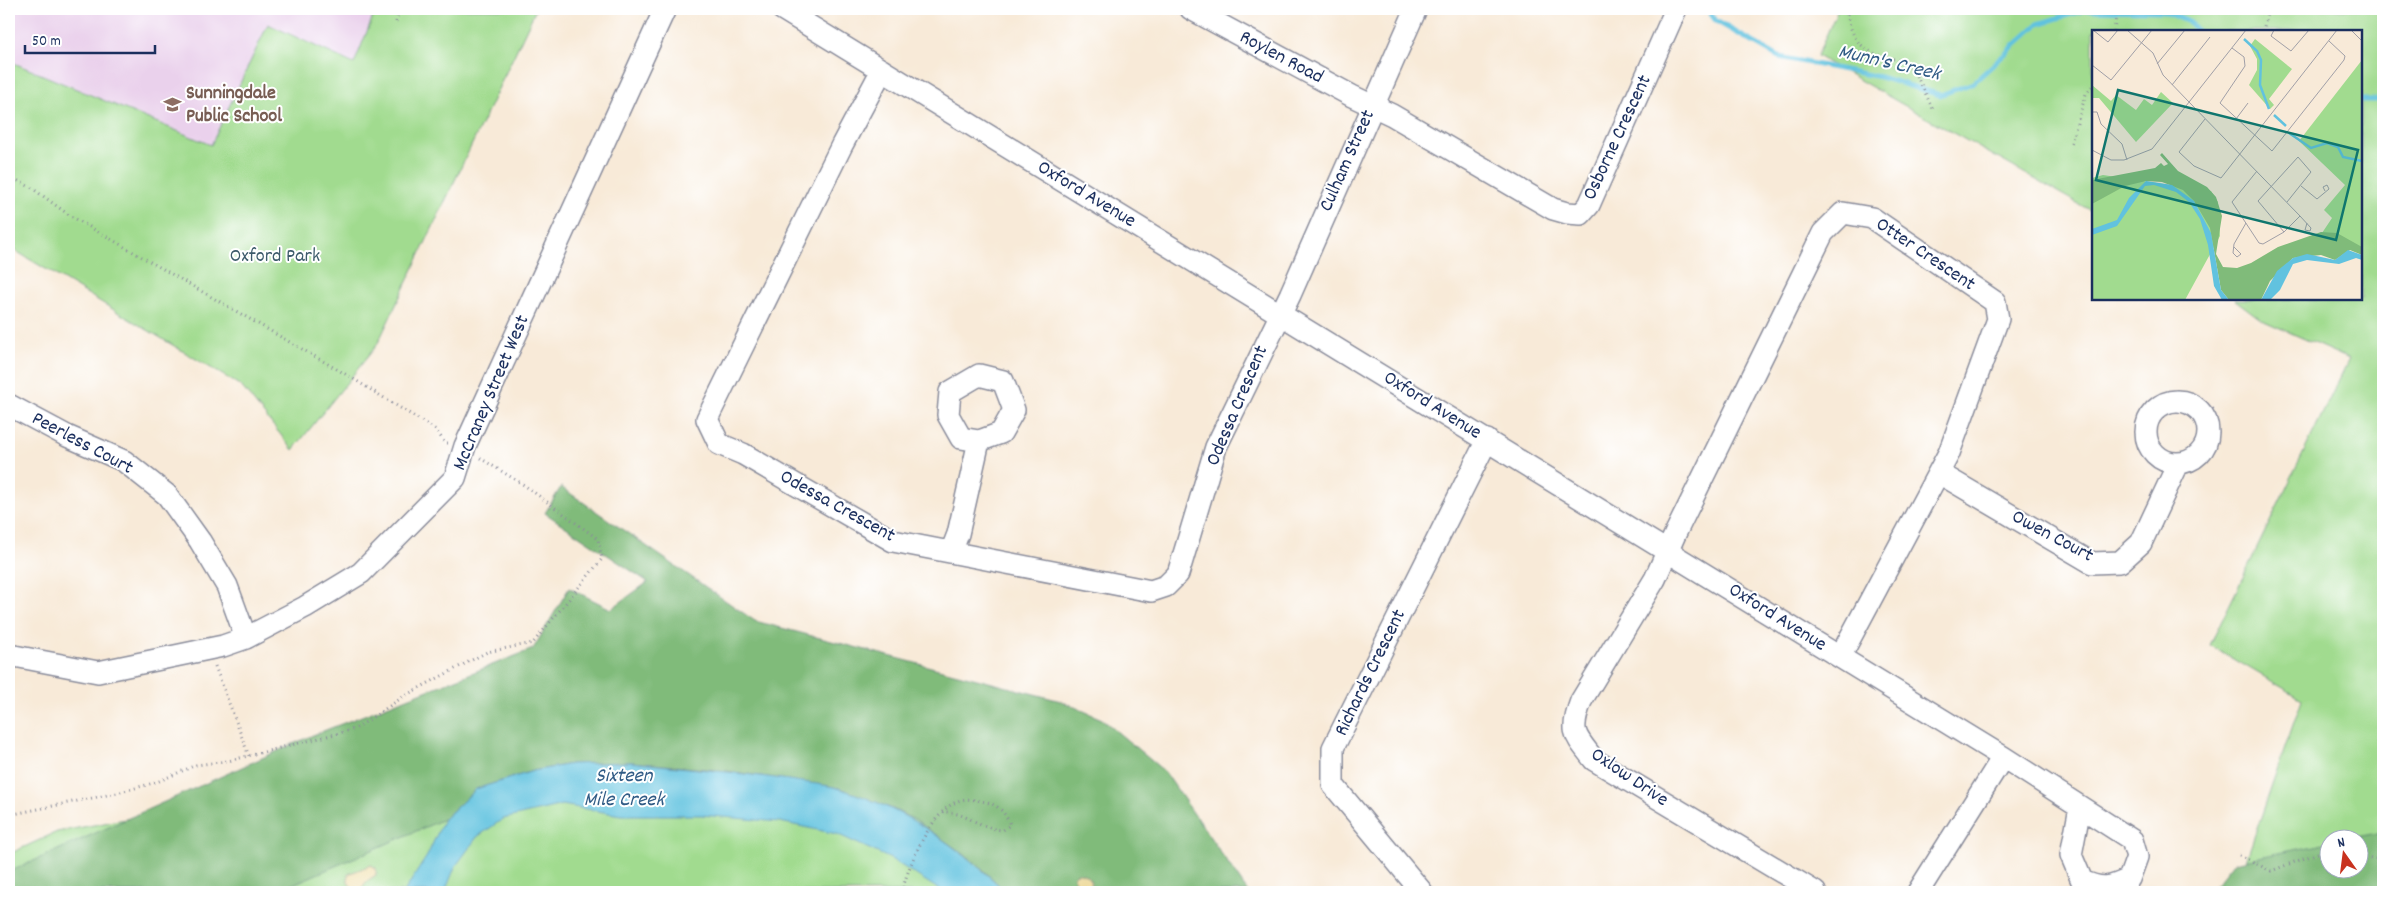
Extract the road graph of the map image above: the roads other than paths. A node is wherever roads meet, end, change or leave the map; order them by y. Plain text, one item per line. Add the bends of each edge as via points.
1 (664, 9) edge
2 (782, 9) edge
3 (1191, 9) edge
4 (1416, 9) edge
5 (1676, 9) edge
6 (882, 70) junction
7 (1373, 104) junction
8 (1280, 313) junction
9 (9, 404) edge
10 (1487, 440) junction
11 (979, 441) dead end
12 (2178, 464) dead end
13 (1939, 473) junction
14 (951, 552) junction
15 (1669, 552) junction
16 (246, 638) junction
17 (9, 655) edge
18 (1840, 657) junction
19 (2003, 756) junction
20 (2080, 807) dead end
21 (1422, 892) edge
22 (1815, 892) edge
23 (1918, 892) edge

1 - 16 street, McCraney Street West via 465,446 455,478 360,573
2 - 6 street, Oxford Avenue
3 - 7 street, Roylen Road via 1352,96
4 - 7 street, Culham Street
5 - 7 street, Osborne Crescent via 1589,205 1581,214 1553,209
6 - 8 street, Oxford Avenue
6 - 14 street, Odessa Crescent via 707,419 719,444 743,454 893,541
7 - 8 street, Culham Street
8 - 10 street, Oxford Avenue
8 - 14 street, Odessa Crescent via 1216,447 1178,574 1166,586 1150,591
9 - 16 street, Peerless Court via 67,436 124,461 167,495 227,586
10 - 15 street, Oxford Avenue
10 - 21 street, Richards Crescent via 1333,748 1333,785
11 - 14 street
12 - 13 street, Owen Court via 2141,543 2120,562 2092,563
13 - 15 street, Otter Crescent via 1998,319 1995,302 1872,218 1843,213 1823,233
13 - 18 street, Otter Crescent
15 - 18 street, Oxford Avenue
15 - 22 street, Oxlow Drive via 1581,702 1574,719 1576,740 1594,760
16 - 17 street, McCraney Street West via 98,672
18 - 19 street, Oxford Avenue
19 - 20 street, Oxford Avenue
19 - 23 street

